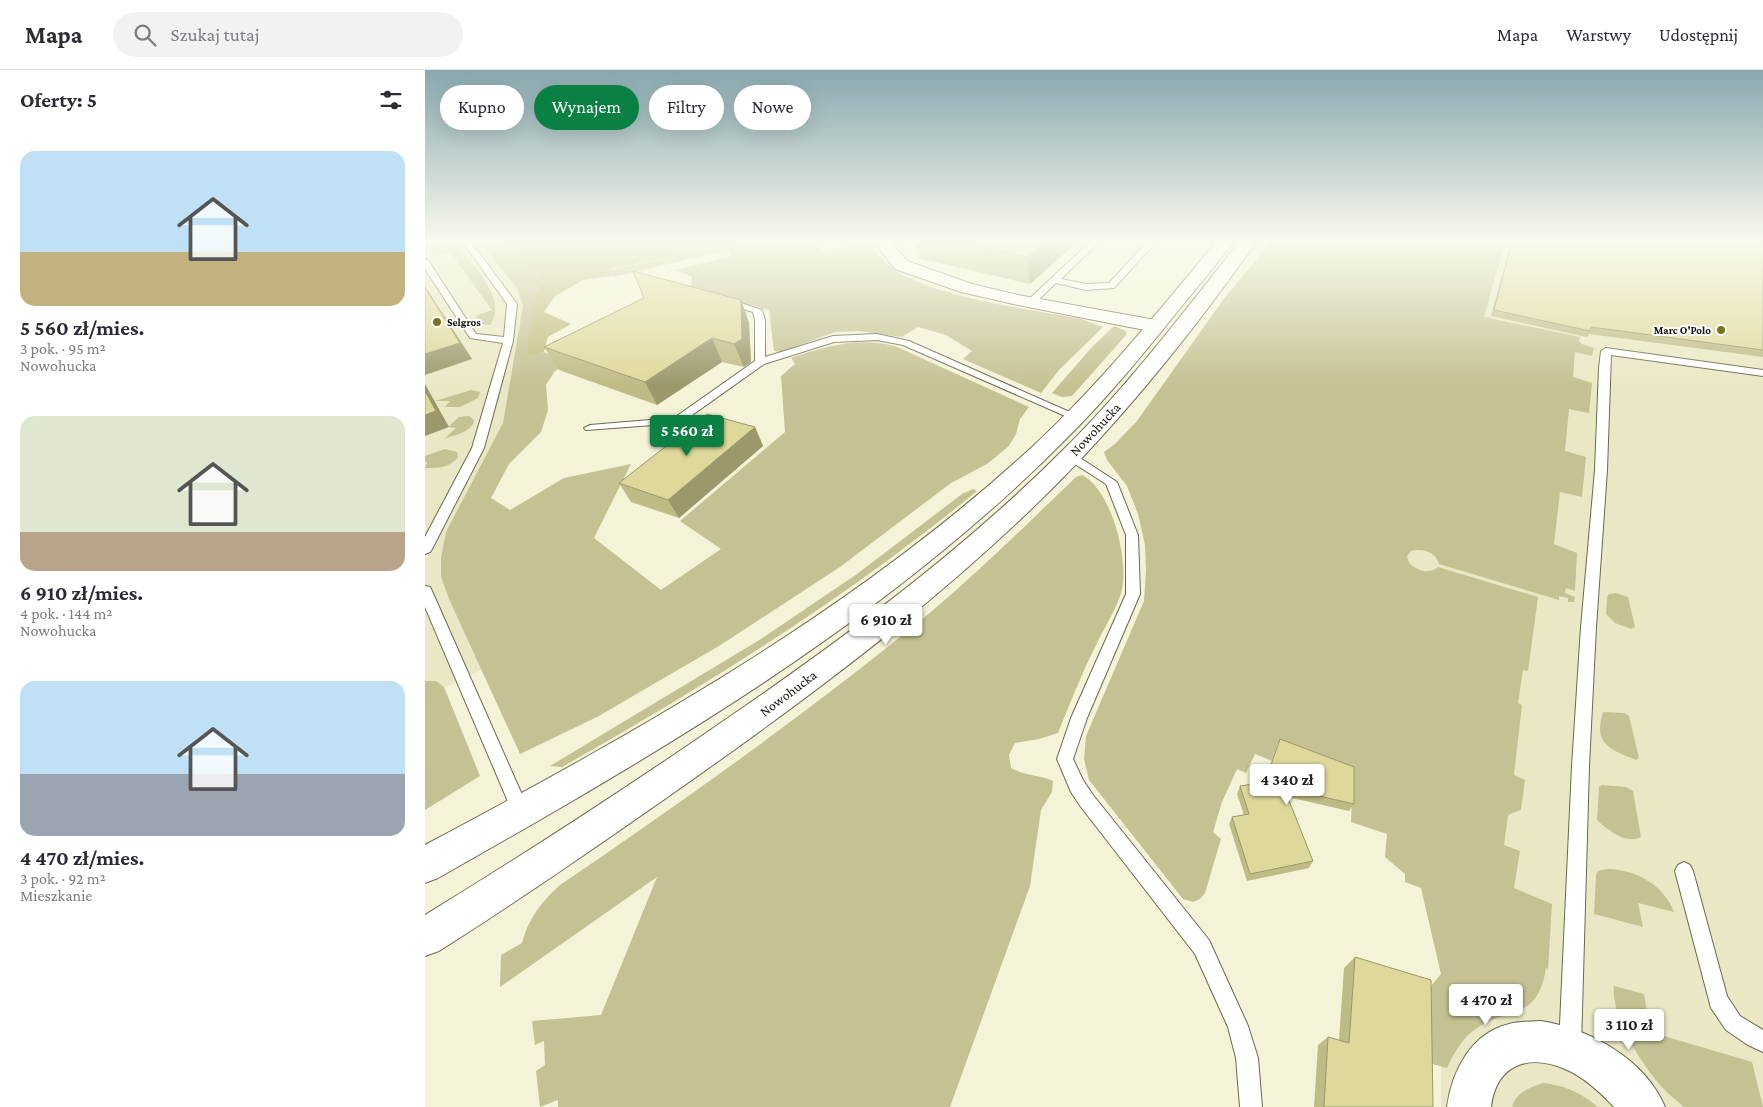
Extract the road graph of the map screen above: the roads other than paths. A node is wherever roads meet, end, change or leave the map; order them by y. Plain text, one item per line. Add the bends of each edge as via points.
1 (443, 290) edge
2 (502, 290) edge
3 (978, 290) edge
4 (1044, 290) edge
5 (1185, 290) edge
6 (1210, 290) edge
7 (712, 297) edge
8 (1031, 302) junction
9 (1155, 326) junction
10 (508, 341) junction
11 (760, 362) junction
12 (1763, 373) edge
13 (1076, 417) junction
14 (590, 428) dead end
15 (1071, 456) junction
16 (425, 549) edge
17 (425, 591) edge
18 (521, 812) junction
19 (425, 865) edge
20 (1684, 871) dead end
21 (425, 937) edge
22 (1763, 1041) edge
23 (1570, 1049) junction
24 (1251, 1107) edge
25 (1469, 1107) edge
26 (1643, 1107) edge

1 - 10 lane via 473,336
2 - 10 lane via 512,304
3 - 8 main road
4 - 8 lane
5 - 9 main road, Nowohucka
6 - 15 main road, Nowohucka via 1135,385
7 - 11 lane via 757,310
8 - 9 main road
9 - 13 main road, Nowohucka
10 - 16 lane via 478,448
11 - 13 lane via 833,339 877,337 906,343
11 - 14 lane via 677,421
12 - 23 lane via 1606,351 1575,858
13 - 18 main road, Nowohucka via 971,513 810,636 673,725
15 - 21 main road, Nowohucka via 953,563 741,728 594,829
15 - 24 lane via 1111,482 1132,535 1133,594 1079,718 1065,759 1087,801 1202,947 1238,1026 1247,1058
17 - 18 lane
18 - 19 main road, Nowohucka
20 - 22 lane via 1718,1001 1733,1023
23 - 25 main road via 1537,1041 1508,1045 1485,1061 1471,1087
23 - 26 main road via 1601,1066 1632,1092

